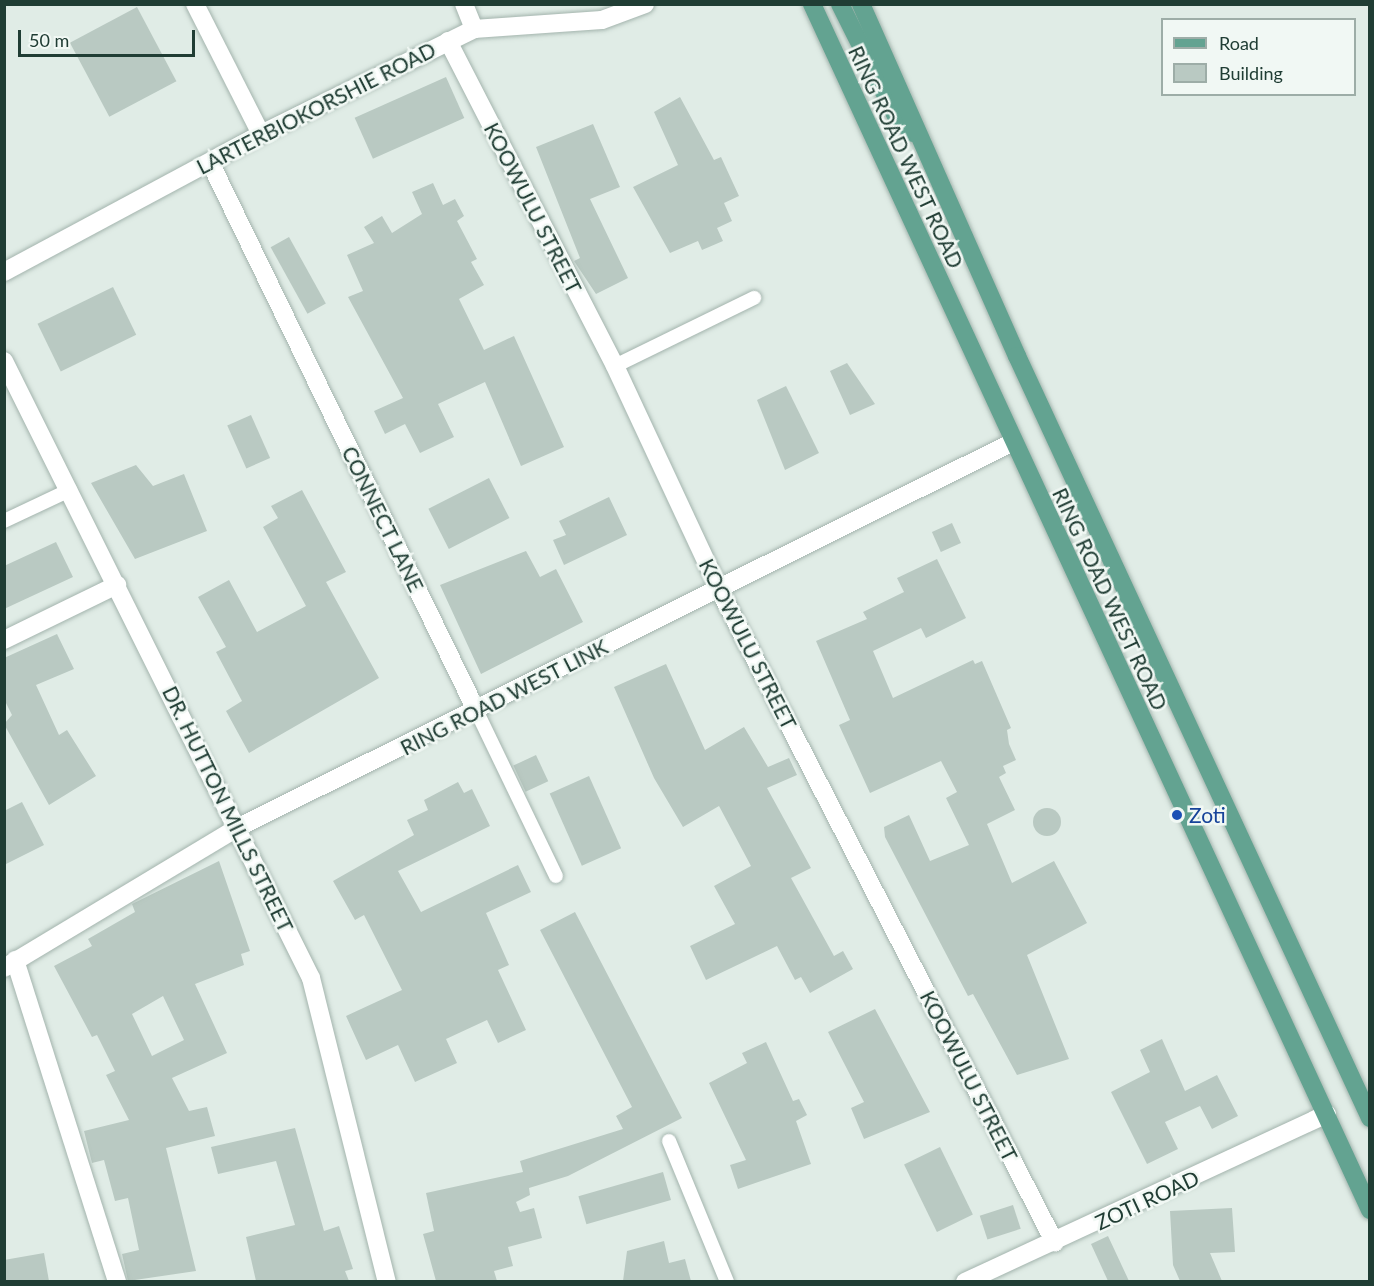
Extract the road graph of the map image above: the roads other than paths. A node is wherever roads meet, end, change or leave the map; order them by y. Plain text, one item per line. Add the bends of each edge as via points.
1 (195, 4) edge
2 (464, 4) edge
3 (645, 4) edge
4 (840, 4) edge
5 (861, 4) edge
6 (812, 9) edge
7 (474, 29) junction
8 (447, 41) junction
9 (261, 134) junction
10 (924, 145) junction
11 (210, 162) junction
12 (4, 272) edge
13 (754, 298) dead end
14 (4, 361) edge
15 (615, 366) junction
16 (1013, 441) junction
17 (70, 490) junction
18 (4, 521) edge
19 (117, 585) junction
20 (718, 587) junction
21 (4, 640) edge
22 (477, 712) junction
23 (237, 828) junction
24 (556, 876) dead end
25 (10, 964) edge
26 (1327, 1114) junction
27 (1370, 1118) edge
28 (669, 1141) dead end
29 (1370, 1210) edge
30 (1055, 1243) junction
31 (117, 1281) edge
32 (387, 1281) edge
33 (727, 1281) edge
34 (964, 1281) edge

1 - 9 street
2 - 7 street
3 - 7 street, LARTERBIOKORSHIE ROAD via 602,20
4 - 10 main road via 895,114
5 - 10 main road, RING ROAD WEST ROAD
6 - 16 main road, RING ROAD WEST ROAD
7 - 8 street, LARTERBIOKORSHIE ROAD
8 - 9 street, LARTERBIOKORSHIE ROAD
8 - 15 street, KOOWULU STREET
9 - 11 street, LARTERBIOKORSHIE ROAD
10 - 27 main road, RING ROAD WEST ROAD
11 - 12 street, LARTERBIOKORSHIE ROAD
11 - 22 street, CONNECT LANE
13 - 15 lane
14 - 17 street, DR. HUTTON MILLS STREET
15 - 20 street, KOOWULU STREET
16 - 20 street, RING ROAD WEST LINK
16 - 26 main road, RING ROAD WEST ROAD
17 - 18 lane
17 - 19 street, DR. HUTTON MILLS STREET
19 - 21 street
19 - 23 street, DR. HUTTON MILLS STREET
20 - 22 street, RING ROAD WEST LINK
20 - 30 street, KOOWULU STREET
22 - 23 street, RING ROAD WEST LINK
22 - 24 lane, CONNECT LANE
23 - 25 street, RING ROAD WEST LINK
23 - 32 street, DR. HUTTON MILLS STREET via 310,978
25 - 31 street
26 - 29 main road, RING ROAD WEST ROAD
26 - 30 street, ZOTI ROAD
28 - 33 lane
30 - 34 street, ZOTI ROAD

